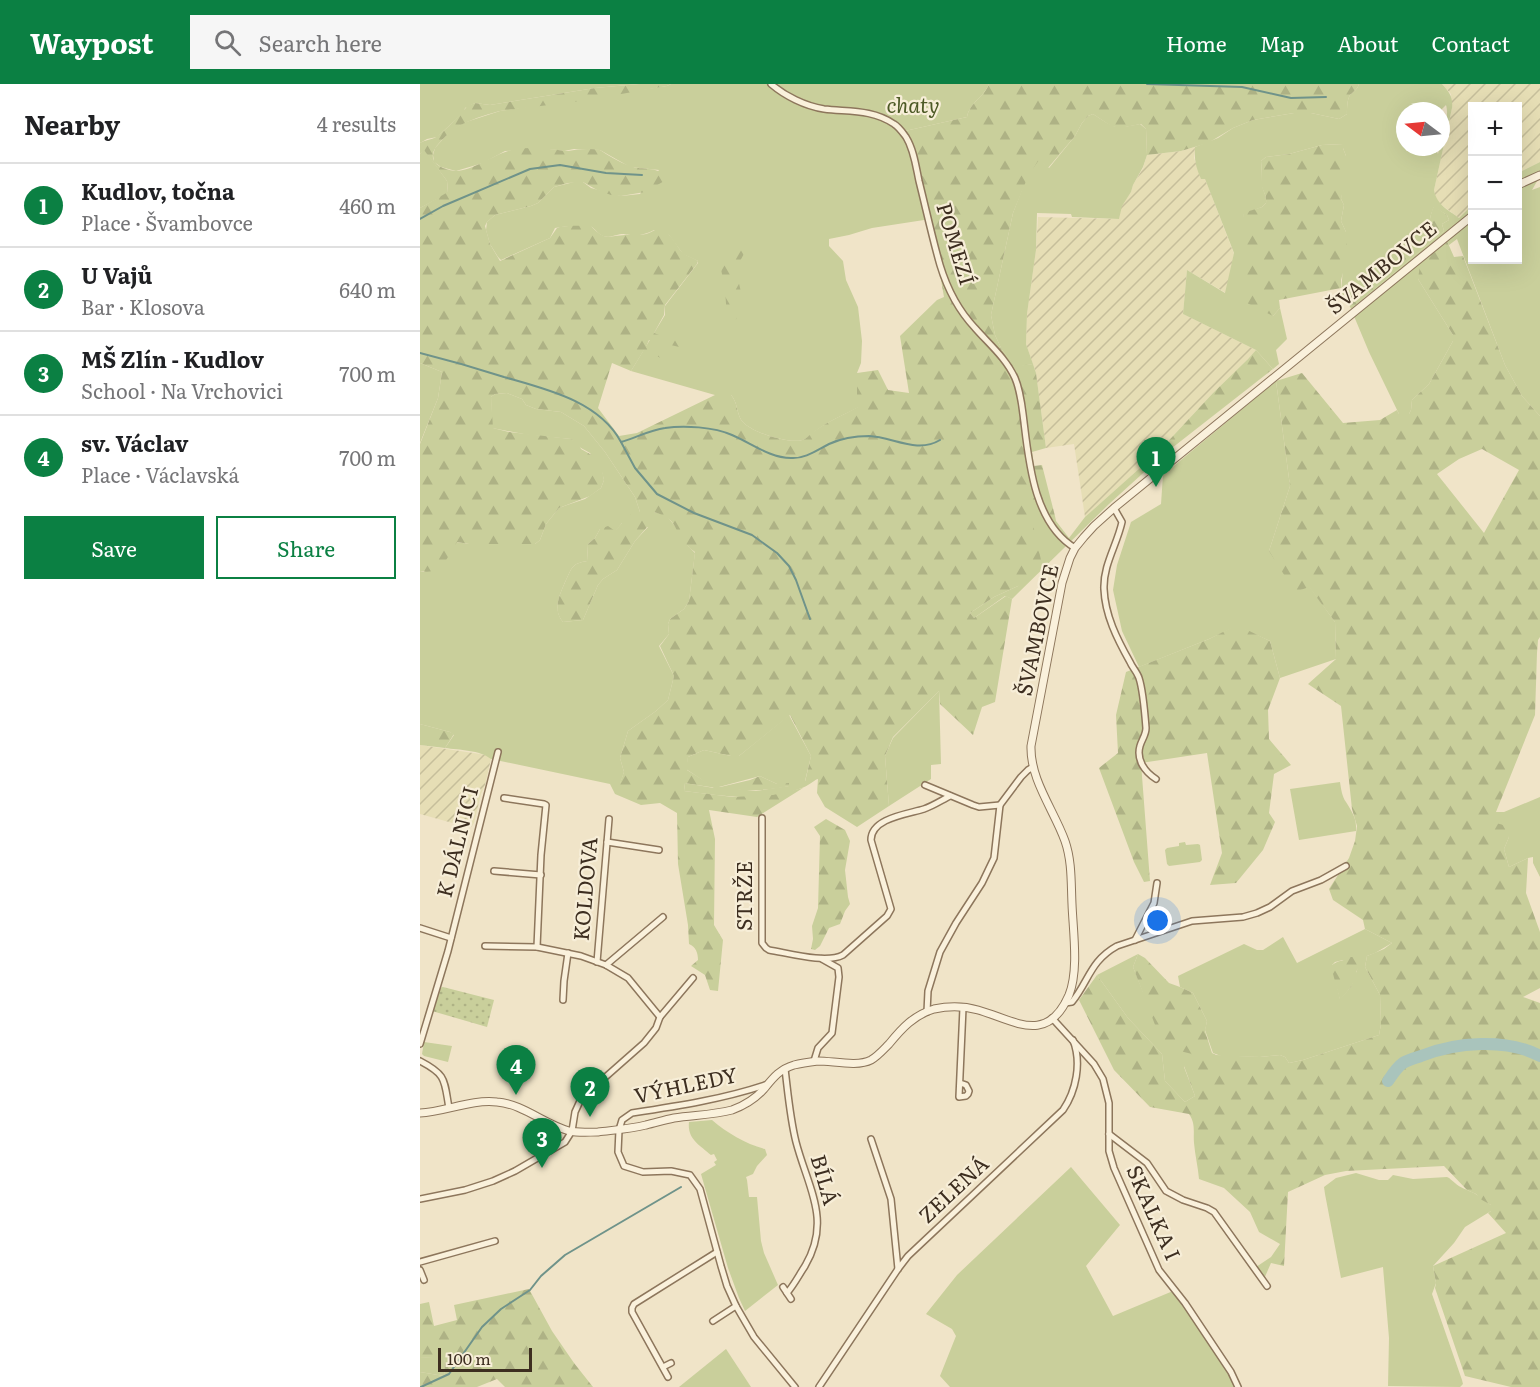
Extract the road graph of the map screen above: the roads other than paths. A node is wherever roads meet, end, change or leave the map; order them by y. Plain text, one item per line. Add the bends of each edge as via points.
1 (771, 84) edge
2 (1540, 175) edge
3 (1522, 182) edge
4 (1468, 220) edge
5 (1114, 508) junction
6 (1075, 548) junction
7 (498, 752) dead end
8 (1033, 767) junction
9 (1156, 779) dead end
10 (925, 785) dead end
11 (950, 796) junction
12 (504, 798) dead end
13 (1000, 805) junction
14 (762, 818) dead end
15 (609, 819) dead end
16 (607, 842) junction
17 (659, 850) dead end
18 (1346, 866) dead end
19 (494, 871) dead end
20 (541, 875) junction
21 (1156, 883) dead end
22 (663, 917) dead end
23 (420, 928) edge
24 (451, 938) junction
25 (1135, 940) junction
26 (485, 946) dead end
27 (537, 947) junction
28 (568, 953) junction
29 (821, 958) junction
30 (597, 962) junction
31 (606, 965) junction
32 (693, 978) dead end
33 (563, 1000) dead end
34 (1065, 1003) junction
35 (963, 1008) junction
36 (927, 1012) junction
37 (660, 1017) junction
38 (1052, 1018) junction
39 (1073, 1041) junction
40 (420, 1044) edge
41 (420, 1061) edge
42 (814, 1061) junction
43 (785, 1069) junction
44 (960, 1083) dead end
45 (768, 1084) junction
46 (449, 1108) junction
47 (420, 1113) edge
48 (619, 1130) junction
49 (572, 1131) junction
50 (1109, 1134) junction
51 (871, 1139) dead end
52 (420, 1199) edge
53 (495, 1241) dead end
54 (717, 1252) junction
55 (420, 1262) edge
56 (897, 1269) junction
57 (420, 1270) edge
58 (424, 1280) dead end
59 (1268, 1286) dead end
60 (783, 1287) dead end
61 (787, 1293) junction
62 (791, 1299) dead end
63 (735, 1306) junction
64 (712, 1321) dead end
65 (671, 1363) dead end
66 (663, 1367) junction
67 (668, 1377) dead end
68 (795, 1387) edge
69 (819, 1387) edge
70 (1238, 1387) edge

1 - 6 street, POMEZÍ via 804,104 878,116 894,124 906,137 950,291 1015,378 1034,487 1054,530
2 - 3 street
4 - 5 street, ŠVAMBOVCE
5 - 6 street, ŠVAMBOVCE
5 - 9 street via 1122,522 1106,569 1105,603 1117,637 1139,677 1146,728 1139,755 1143,767
6 - 8 street, ŠVAMBOVCE via 1062,583 1049,646 1031,746
7 - 24 street, K DÁLNICI
8 - 13 street
8 - 34 street, ŠVAMBOVCE via 1070,861 1074,956 1073,978
10 - 11 street
11 - 13 street via 979,807
11 - 29 street, STRŽE via 926,808 895,816 873,830 870,840 891,904 890,913 841,957
12 - 20 street via 546,805
13 - 36 street via 994,858 940,952 928,991
14 - 29 street, STRŽE via 762,943 769,950
15 - 16 street, KOLDOVA
16 - 17 street
16 - 30 street, KOLDOVA
18 - 25 street via 1292,891 1257,913 1192,921
19 - 20 street
20 - 27 street
21 - 25 street via 1154,903
22 - 31 street
23 - 24 street
24 - 40 street, K DÁLNICI
25 - 34 street via 1107,951 1072,1002
26 - 27 street
27 - 28 street
28 - 30 street
28 - 33 street
29 - 42 street via 838,968 839,976 832,1033 820,1045
30 - 31 street
31 - 37 street via 628,978
32 - 37 street
34 - 38 street
35 - 36 street
35 - 38 street via 1026,1026
35 - 44 street
36 - 42 street via 906,1024 868,1061
37 - 49 street via 644,1043 580,1101
38 - 39 street
39 - 50 street, SKALKA I via 1103,1079 1109,1103
39 - 56 street, ZELENÁ via 1077,1053 1075,1078 1063,1110
41 - 46 street via 440,1073
42 - 43 street
43 - 45 street
43 - 61 street, BÍLÁ via 794,1135 818,1221 811,1255
45 - 48 street via 748,1102 729,1110
45 - 48 street, VÝHLEDY via 715,1099 632,1113 622,1120
46 - 47 street
46 - 49 street via 499,1102
48 - 49 street
48 - 54 street via 618,1152 624,1166 643,1172 690,1175 700,1189
49 - 52 street via 561,1145 493,1181
50 - 59 street via 1147,1163 1166,1191 1214,1212
50 - 70 street, SKALKA I via 1114,1168 1159,1269
51 - 56 street via 891,1199
53 - 55 street
54 - 63 street
54 - 66 street via 632,1308
56 - 69 street, ZELENÁ
57 - 58 street
60 - 61 street
61 - 62 street
63 - 64 street
63 - 68 street via 754,1338
65 - 66 street
66 - 67 street

